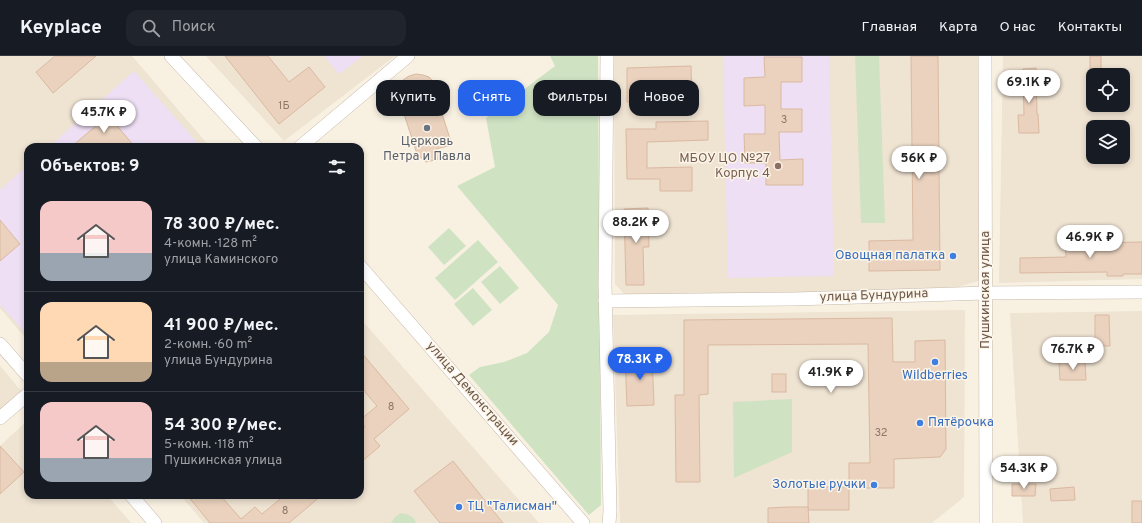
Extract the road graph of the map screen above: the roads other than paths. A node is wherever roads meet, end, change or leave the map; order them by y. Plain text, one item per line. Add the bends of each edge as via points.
1 (171, 56) edge
2 (408, 56) edge
3 (607, 56) edge
4 (985, 56) edge
5 (252, 143) edge
6 (305, 143) edge
7 (364, 271) edge
8 (986, 292) junction
9 (1142, 292) edge
10 (605, 301) junction
11 (0, 344) edge
12 (24, 371) edge
13 (24, 397) edge
14 (0, 418) edge
15 (134, 499) edge
16 (155, 523) edge
17 (583, 523) edge
18 (609, 523) edge
19 (986, 523) edge

1 - 5 street
2 - 6 street
3 - 10 street
4 - 8 street, Пушкинская улица
7 - 17 street, улица Демонстрации
8 - 9 street, улица Бундурина
8 - 10 street, улица Бундурина via 795,299
8 - 19 street, Пушкинская улица
10 - 18 street
11 - 12 street
13 - 14 street
15 - 16 street

